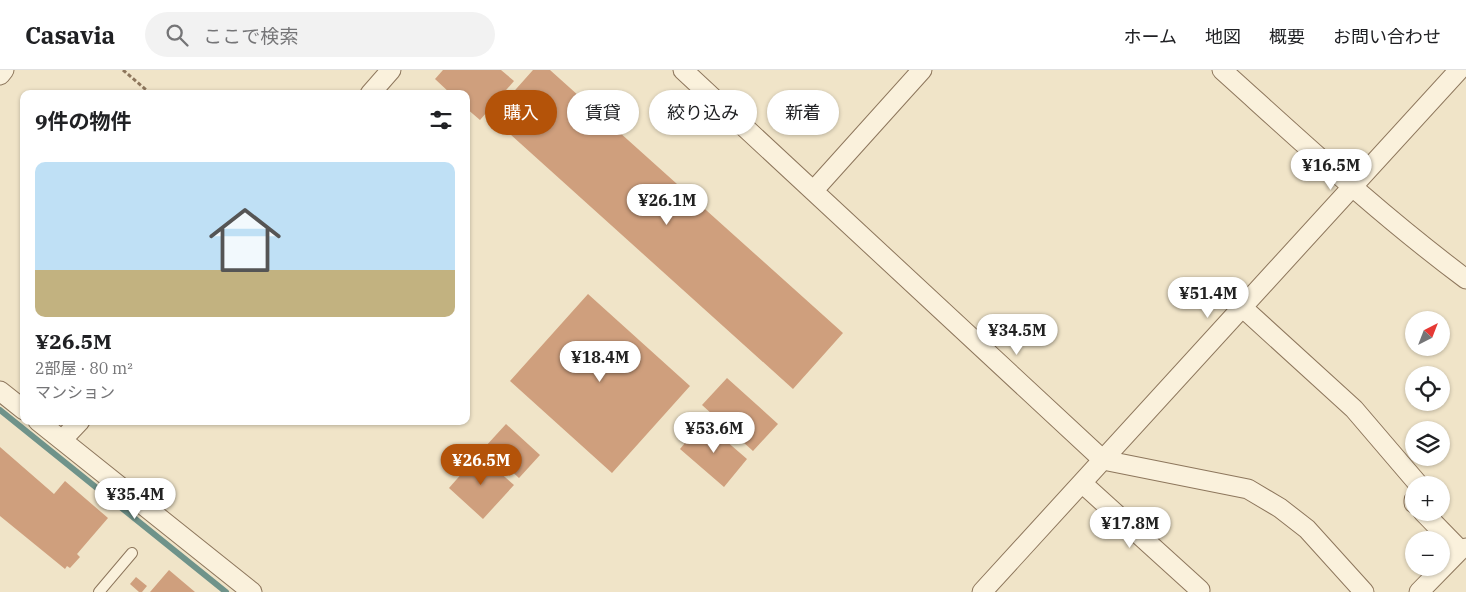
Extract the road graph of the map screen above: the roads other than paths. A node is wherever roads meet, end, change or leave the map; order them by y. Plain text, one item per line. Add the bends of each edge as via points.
1 (4, 70) edge
2 (391, 70) edge
3 (683, 70) edge
4 (922, 70) edge
5 (1222, 70) edge
6 (1459, 70) edge
7 (0, 75) edge
8 (374, 90) edge
9 (1352, 187) junction
10 (814, 190) junction
11 (1466, 280) edge
12 (1242, 307) junction
13 (0, 390) edge
14 (20, 407) edge
15 (43, 425) edge
16 (76, 425) edge
17 (62, 440) junction
18 (1103, 460) junction
19 (1411, 476) edge
20 (1082, 483) junction
21 (1433, 521) edge
22 (1463, 549) edge
23 (132, 553) dead end
24 (1200, 585) edge
25 (99, 592) edge
26 (252, 592) edge
27 (982, 592) edge
28 (1364, 592) edge
29 (1419, 592) edge

1 - 7 street
2 - 8 street
3 - 10 street
4 - 10 street
5 - 9 street
6 - 9 street
9 - 11 street
9 - 12 street
10 - 18 street
12 - 18 street
12 - 19 street via 1354,409
13 - 14 street
15 - 17 street
16 - 17 street
17 - 26 street
18 - 20 street
18 - 28 street via 1248,489 1280,508 1306,529
20 - 24 street
20 - 27 street
21 - 22 street
22 - 29 street
23 - 25 lane

